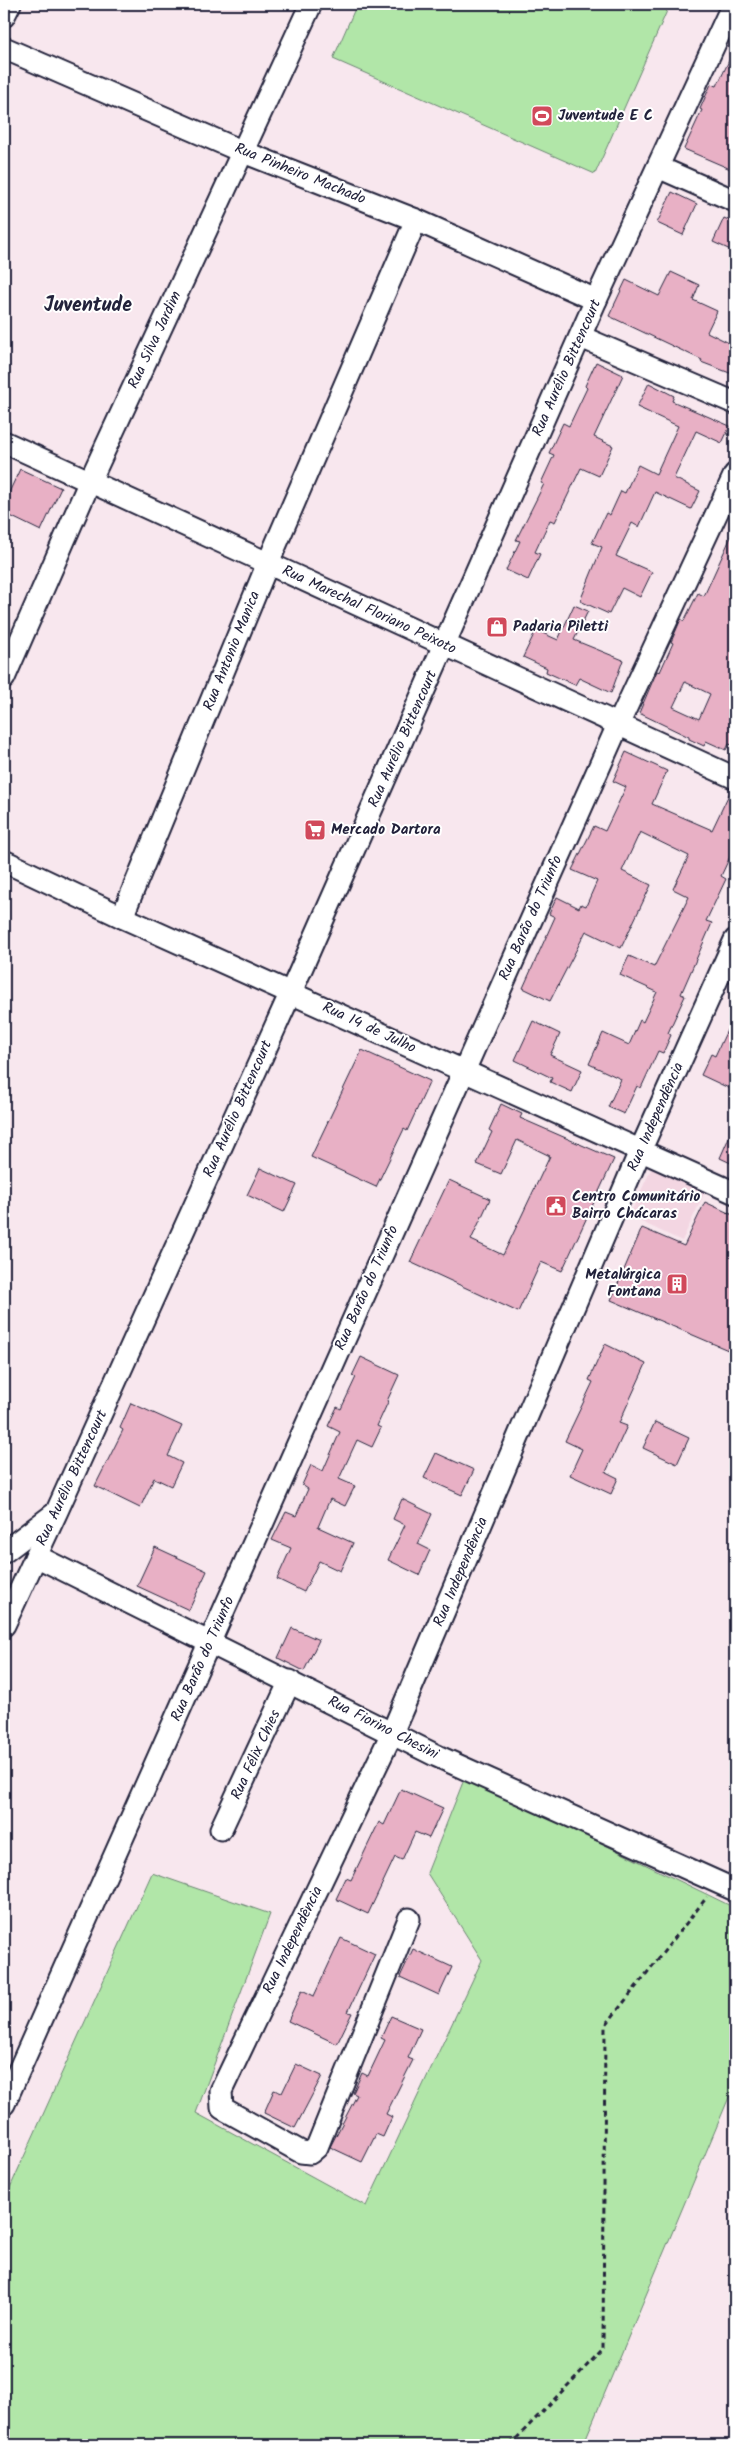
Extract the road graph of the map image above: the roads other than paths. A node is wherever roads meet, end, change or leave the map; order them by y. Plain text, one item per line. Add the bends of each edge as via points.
1 (10, 4) edge
2 (311, 4) edge
3 (733, 4) edge
4 (4, 16) edge
5 (4, 48) edge
6 (241, 151) junction
7 (658, 167) junction
8 (735, 201) edge
9 (416, 220) junction
10 (596, 300) junction
11 (581, 337) junction
12 (735, 403) edge
13 (4, 442) edge
14 (735, 474) edge
15 (90, 481) junction
16 (268, 563) junction
17 (444, 645) junction
18 (4, 678) edge
19 (618, 724) junction
20 (735, 778) edge
21 (4, 861) edge
22 (122, 917) junction
23 (735, 940) edge
24 (291, 992) junction
25 (463, 1071) junction
26 (642, 1149) junction
27 (735, 1193) edge
28 (57, 1512) junction
29 (4, 1552) edge
30 (36, 1556) junction
31 (4, 1625) edge
32 (211, 1641) junction
33 (290, 1681) junction
34 (392, 1733) junction
35 (221, 1829) dead end
36 (730, 1886) edge
37 (409, 1919) dead end
38 (4, 2104) edge

1 - 4 street
2 - 6 street, Rua Silva Jardim
3 - 7 street, Rua Aurélio Bittencourt
5 - 6 street, Rua Pinheiro Machado
6 - 9 street, Rua Pinheiro Machado
6 - 15 street, Rua Silva Jardim
7 - 8 street
7 - 10 street, Rua Aurélio Bittencourt
9 - 10 street, Rua Pinheiro Machado
9 - 16 street, Rua Antonio Manica
10 - 11 street, Rua Aurélio Bittencourt
11 - 12 street
11 - 17 street, Rua Aurélio Bittencourt
13 - 15 street, Rua Marechal Floriano Peixoto
14 - 19 street, Rua Barão do Triunfo
15 - 16 street, Rua Marechal Floriano Peixoto
15 - 18 street, Rua Silva Jardim
16 - 17 street, Rua Marechal Floriano Peixoto
16 - 22 street, Rua Antonio Manica
17 - 19 street, Rua Marechal Floriano Peixoto
17 - 24 street, Rua Aurélio Bittencourt
19 - 20 street, Rua Marechal Floriano Peixoto
19 - 25 street, Rua Barão do Triunfo
21 - 22 street, Rua 14 de Julho
22 - 24 street, Rua 14 de Julho
23 - 26 street, Rua Independência
24 - 25 street, Rua 14 de Julho
24 - 28 street, Rua Aurélio Bittencourt
25 - 26 street, Rua 14 de Julho
25 - 32 street, Rua Barão do Triunfo
26 - 27 street, Rua 14 de Julho
26 - 34 street, Rua Independência
28 - 29 street
28 - 30 street, Rua Aurélio Bittencourt
30 - 31 street, Rua Aurélio Bittencourt
30 - 32 street, Rua Fiorino Chesini
32 - 33 street, Rua Fiorino Chesini
32 - 38 street, Rua Barão do Triunfo
33 - 34 street, Rua Fiorino Chesini
33 - 35 street, Rua Félix Chies
34 - 36 street, Rua Fiorino Chesini
34 - 37 street, Rua Independência via 221,2090 222,2108 301,2152 310,2154 317,2148

